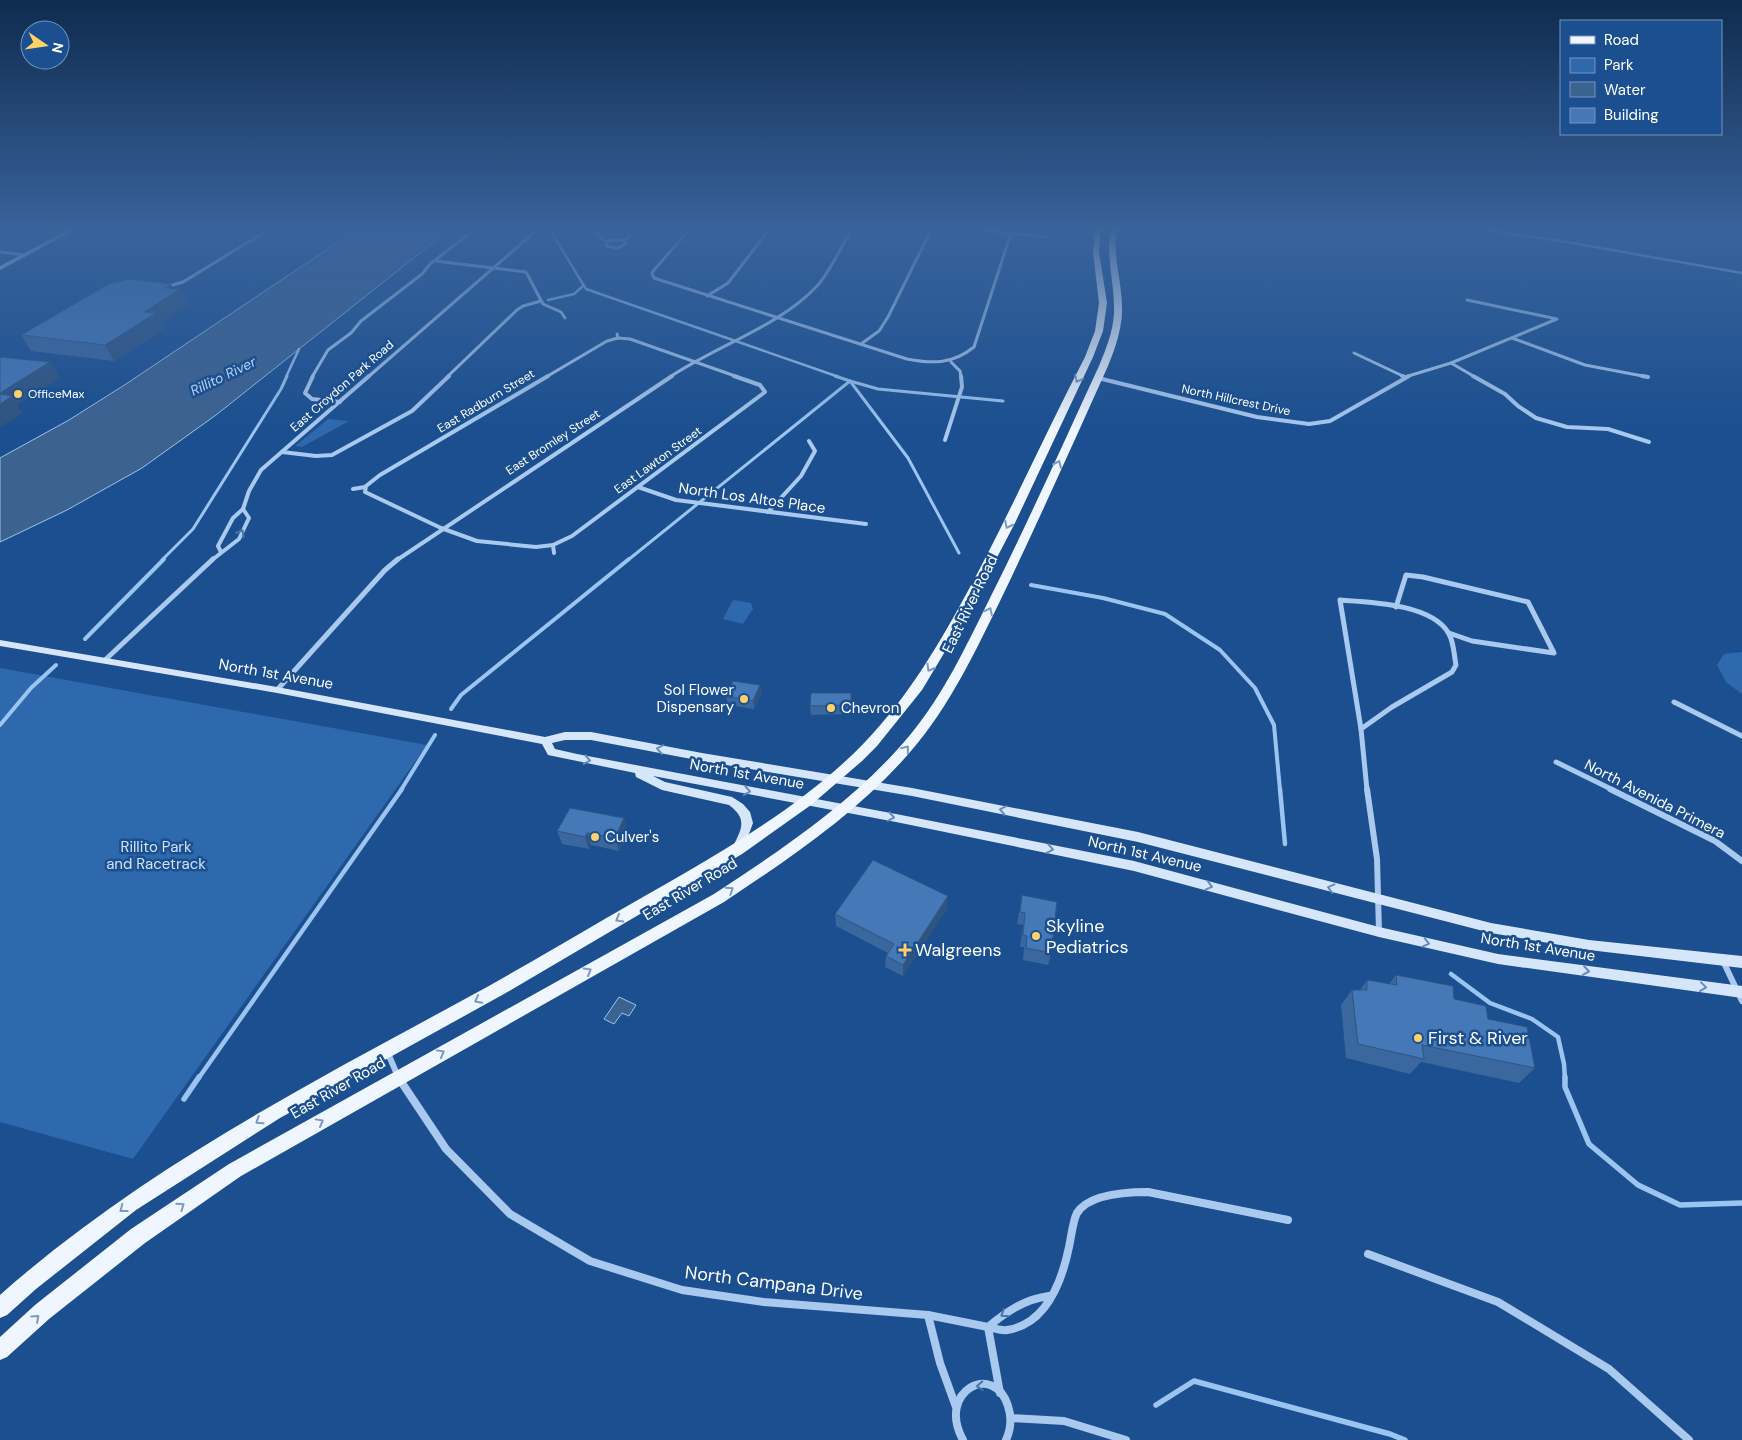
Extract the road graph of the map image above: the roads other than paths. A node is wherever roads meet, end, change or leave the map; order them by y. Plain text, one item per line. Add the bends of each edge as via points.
1 (391, 297) edge
2 (461, 297) edge
3 (539, 297) edge
4 (711, 297) edge
5 (806, 297) edge
6 (898, 297) edge
7 (990, 297) edge
8 (1102, 297) edge
9 (1109, 297) edge
10 (1117, 297) edge
11 (1467, 300) dead end
12 (541, 301) junction
13 (565, 318) dead end
14 (776, 318) junction
15 (1100, 324) junction
16 (1114, 335) junction
17 (1512, 338) junction
18 (861, 344) junction
19 (1354, 353) dead end
20 (693, 362) junction
21 (951, 362) junction
22 (1451, 363) junction
23 (1405, 377) junction
24 (1648, 377) dead end
25 (1098, 378) junction
26 (340, 402) junction
27 (945, 440) dead end
28 (809, 441) dead end
29 (1649, 442) dead end
30 (282, 452) junction
31 (365, 488) junction
32 (638, 488) junction
33 (353, 489) dead end
34 (243, 509) junction
35 (768, 512) junction
36 (866, 524) dead end
37 (442, 528) junction
38 (553, 545) junction
39 (221, 552) junction
40 (554, 553) dead end
41 (1396, 607) junction
42 (1448, 632) junction
43 (0, 642) edge
44 (105, 660) junction
45 (277, 690) junction
46 (1674, 702) dead end
47 (1361, 729) junction
48 (1742, 736) edge
49 (545, 742) junction
50 (1556, 762) dead end
51 (633, 769) junction
52 (833, 778) junction
53 (872, 785) junction
54 (806, 801) junction
55 (843, 808) junction
56 (736, 850) junction
57 (1742, 861) edge
58 (1378, 901) junction
59 (1379, 932) junction
60 (1722, 960) junction
61 (1742, 962) edge
62 (1741, 995) edge
63 (386, 1049) junction
64 (398, 1076) junction
65 (1288, 1220) dead end
66 (1368, 1254) dead end
67 (1049, 1296) junction
68 (0, 1308) edge
69 (928, 1315) junction
70 (988, 1327) junction
71 (0, 1350) edge
72 (1000, 1393) junction
73 (956, 1407) junction
74 (1011, 1418) junction
75 (963, 1440) edge
76 (1006, 1440) edge
77 (1126, 1440) edge
78 (1689, 1440) edge

1 - 26 street via 360,321 352,333 333,345 305,393 312,399
2 - 26 street, East Croydon Park Road
3 - 12 street
4 - 14 street
5 - 14 street, East Bromley Street
6 - 18 street via 878,330
7 - 21 street via 974,347
8 - 15 main road, East River Road
9 - 16 main road
10 - 16 main road, East River Road
11 - 17 street, North Hillcrest Drive via 1557,319
12 - 13 street via 561,312
12 - 30 street via 517,310 402,417 332,455
14 - 18 street
14 - 20 street, East Bromley Street
15 - 25 main road via 1106,336 1092,372
15 -> 52 main road, East River Road via 1090,357 1010,523 930,667 872,743
16 - 25 main road, East River Road
17 - 22 street, North Hillcrest Drive
17 - 24 street via 1585,365
18 - 21 street via 928,364
19 - 23 street
20 - 31 street, East Radburn Street via 618,336 388,470
20 - 32 street, East Lawton Street via 760,385 765,392
20 - 37 street, East Bromley Street
21 - 27 street via 960,372 962,387
22 - 23 street, North Hillcrest Drive
22 - 29 street via 1505,394 1536,418 1567,427 1608,429
23 - 25 street, North Hillcrest Drive via 1330,421 1309,424 1257,417
53 -> 25 main road, East River Road via 936,711 957,676
26 - 30 street, East Croydon Park Road
28 - 35 street via 815,451 811,462
30 - 34 street, East Croydon Park Road via 262,470
31 - 33 street
31 - 37 street via 368,494
32 - 35 street, North Los Altos Place via 676,500
32 - 38 street, East Lawton Street via 572,536
34 - 39 street, East Croydon Park Road via 233,518 218,546
39 -> 34 street, East Croydon Park Road via 239,539 249,518
35 - 36 street, North Los Altos Place
37 - 38 street via 477,541 536,547
37 - 45 street, East Bromley Street via 385,570
38 - 40 street
39 - 44 street, East Croydon Park Road
41 - 42 street via 1435,620
41 - 42 street via 1406,575 1528,602 1554,653 1472,642
41 - 47 street via 1340,600
42 - 47 street via 1456,664 1452,672
43 - 44 main road, North 1st Avenue
44 - 45 main road, North 1st Avenue
45 - 49 main road, North 1st Avenue
46 - 48 street
47 - 58 street via 1377,859
49 -> 51 main road, North 1st Avenue via 552,752
52 -> 49 main road, North 1st Avenue via 591,736 565,736
50 - 57 street, North Avenida Primera via 1715,841
51 -> 54 main road, North 1st Avenue
51 - 56 main road via 662,786 732,801 742,808 747,815 748,827
52 - 53 main road, North 1st Avenue
52 - 54 main road, East River Road
53 - 55 main road, East River Road
58 -> 53 main road, North 1st Avenue via 1138,838
54 - 55 main road, North 1st Avenue
54 - 56 main road, East River Road
55 -> 59 main road, North 1st Avenue via 1134,866
64 -> 55 main road, East River Road via 719,898 784,855
56 -> 63 main road, East River Road via 498,989
58 - 59 street
58 - 60 main road, North 1st Avenue via 1491,928 1589,945
59 -> 62 main road, North 1st Avenue via 1498,959
60 - 61 main road, North 1st Avenue
60 - 62 street
63 - 64 street, North Campana Drive
63 -> 68 main road, East River Road via 274,1112 130,1204
64 - 69 street, North Campana Drive via 446,1149 510,1214 590,1261 682,1290 764,1302
71 -> 64 main road, East River Road via 42,1312 138,1236 234,1170
65 - 67 street, North Campana Drive via 1148,1192 1125,1192 1093,1200 1077,1213 1063,1275
66 - 78 street via 1498,1302 1609,1368
67 -> 70 street via 1039,1297 1002,1314
67 - 70 street, North Campana Drive via 1042,1311 1031,1321 1006,1330
69 - 70 street, North Campana Drive
69 - 73 street via 940,1364
70 - 72 street
72 -> 73 street via 989,1386 971,1386
72 - 74 street via 1010,1409
73 - 75 street via 955,1419
74 - 76 street
74 - 77 street via 1064,1421

